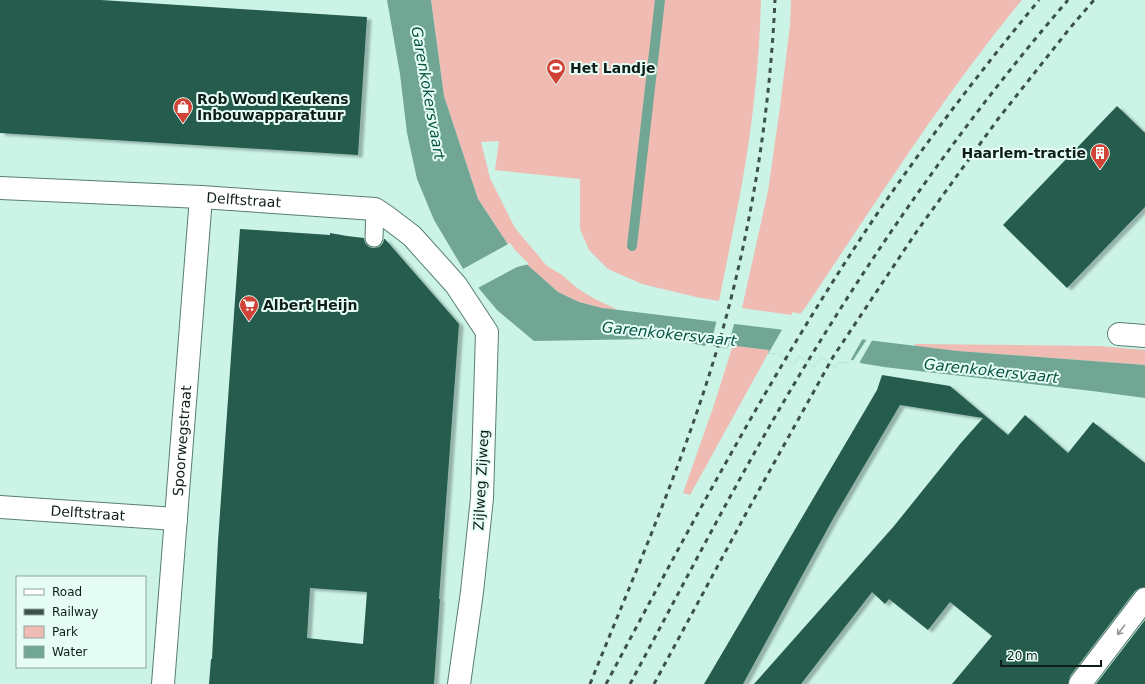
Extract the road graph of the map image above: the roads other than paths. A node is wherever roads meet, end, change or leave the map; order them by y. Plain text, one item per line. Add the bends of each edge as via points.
1 (0, 188) edge
2 (202, 197) junction
3 (375, 209) junction
4 (374, 238) dead end
5 (1119, 334) dead end
6 (1145, 336) edge
7 (0, 507) edge
8 (176, 519) junction
9 (1145, 599) edge
10 (163, 684) edge
11 (459, 684) edge
12 (1080, 684) edge

1 - 2 street, Delftstraat
2 - 3 street, Delftstraat
2 - 8 street, Spoorwegstraat
3 - 4 lane
3 - 11 street, Zijlweg Zijweg via 412,236 456,285 487,332 482,498
5 - 6 street
7 - 8 street, Delftstraat
8 - 10 street, Spoorwegstraat
9 -> 12 street

